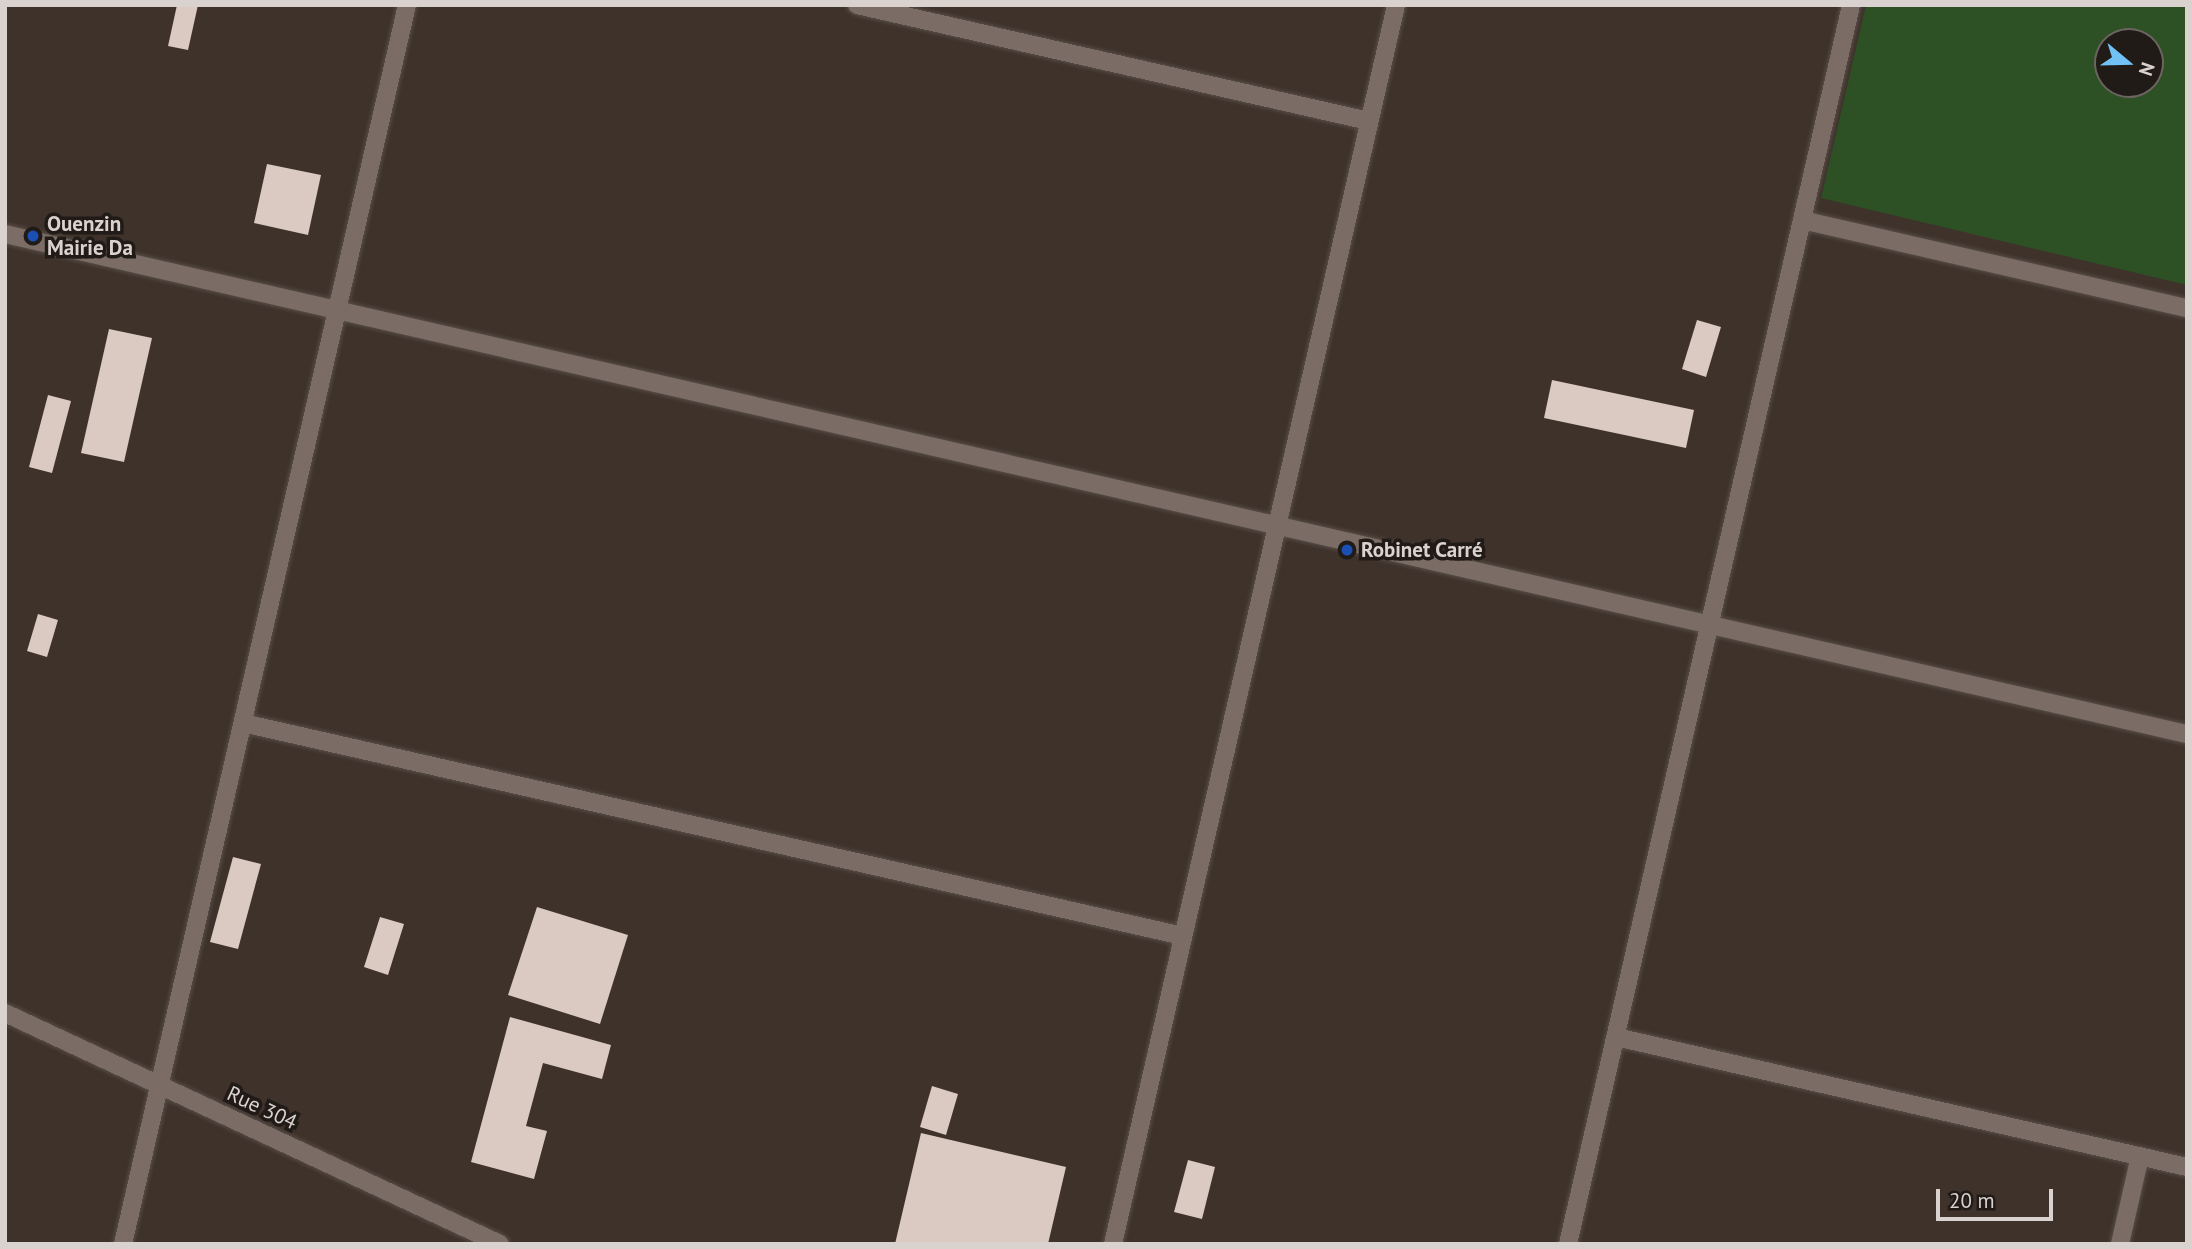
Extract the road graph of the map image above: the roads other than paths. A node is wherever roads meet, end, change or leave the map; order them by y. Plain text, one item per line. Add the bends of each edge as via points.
1 (407, 5) edge
2 (857, 5) edge
3 (1396, 5) edge
4 (1851, 5) edge
5 (938, 14) edge
6 (1369, 121) junction
7 (1802, 220) junction
8 (5, 234) edge
9 (2187, 308) edge
10 (337, 310) junction
11 (1276, 525) junction
12 (1710, 624) junction
13 (243, 723) junction
14 (2187, 734) edge
15 (1183, 936) junction
16 (5, 1013) edge
17 (1616, 1037) junction
18 (160, 1085) junction
19 (2140, 1156) junction
20 (2187, 1167) edge
21 (124, 1244) edge
22 (500, 1244) edge
23 (1112, 1244) edge
24 (1568, 1244) edge
25 (2120, 1244) edge

1 - 10 street
2 - 5 street
3 - 6 street
4 - 7 street
5 - 6 street
6 - 11 street
7 - 9 street
7 - 12 street
8 - 10 street
10 - 11 street
10 - 13 street
11 - 12 street
11 - 15 street
12 - 14 street
12 - 17 street
13 - 15 street
13 - 18 street
15 - 23 street
16 - 18 street, Rue 304
17 - 19 street
17 - 24 street
18 - 21 street
18 - 22 street, Rue 304
19 - 20 street
19 - 25 street

